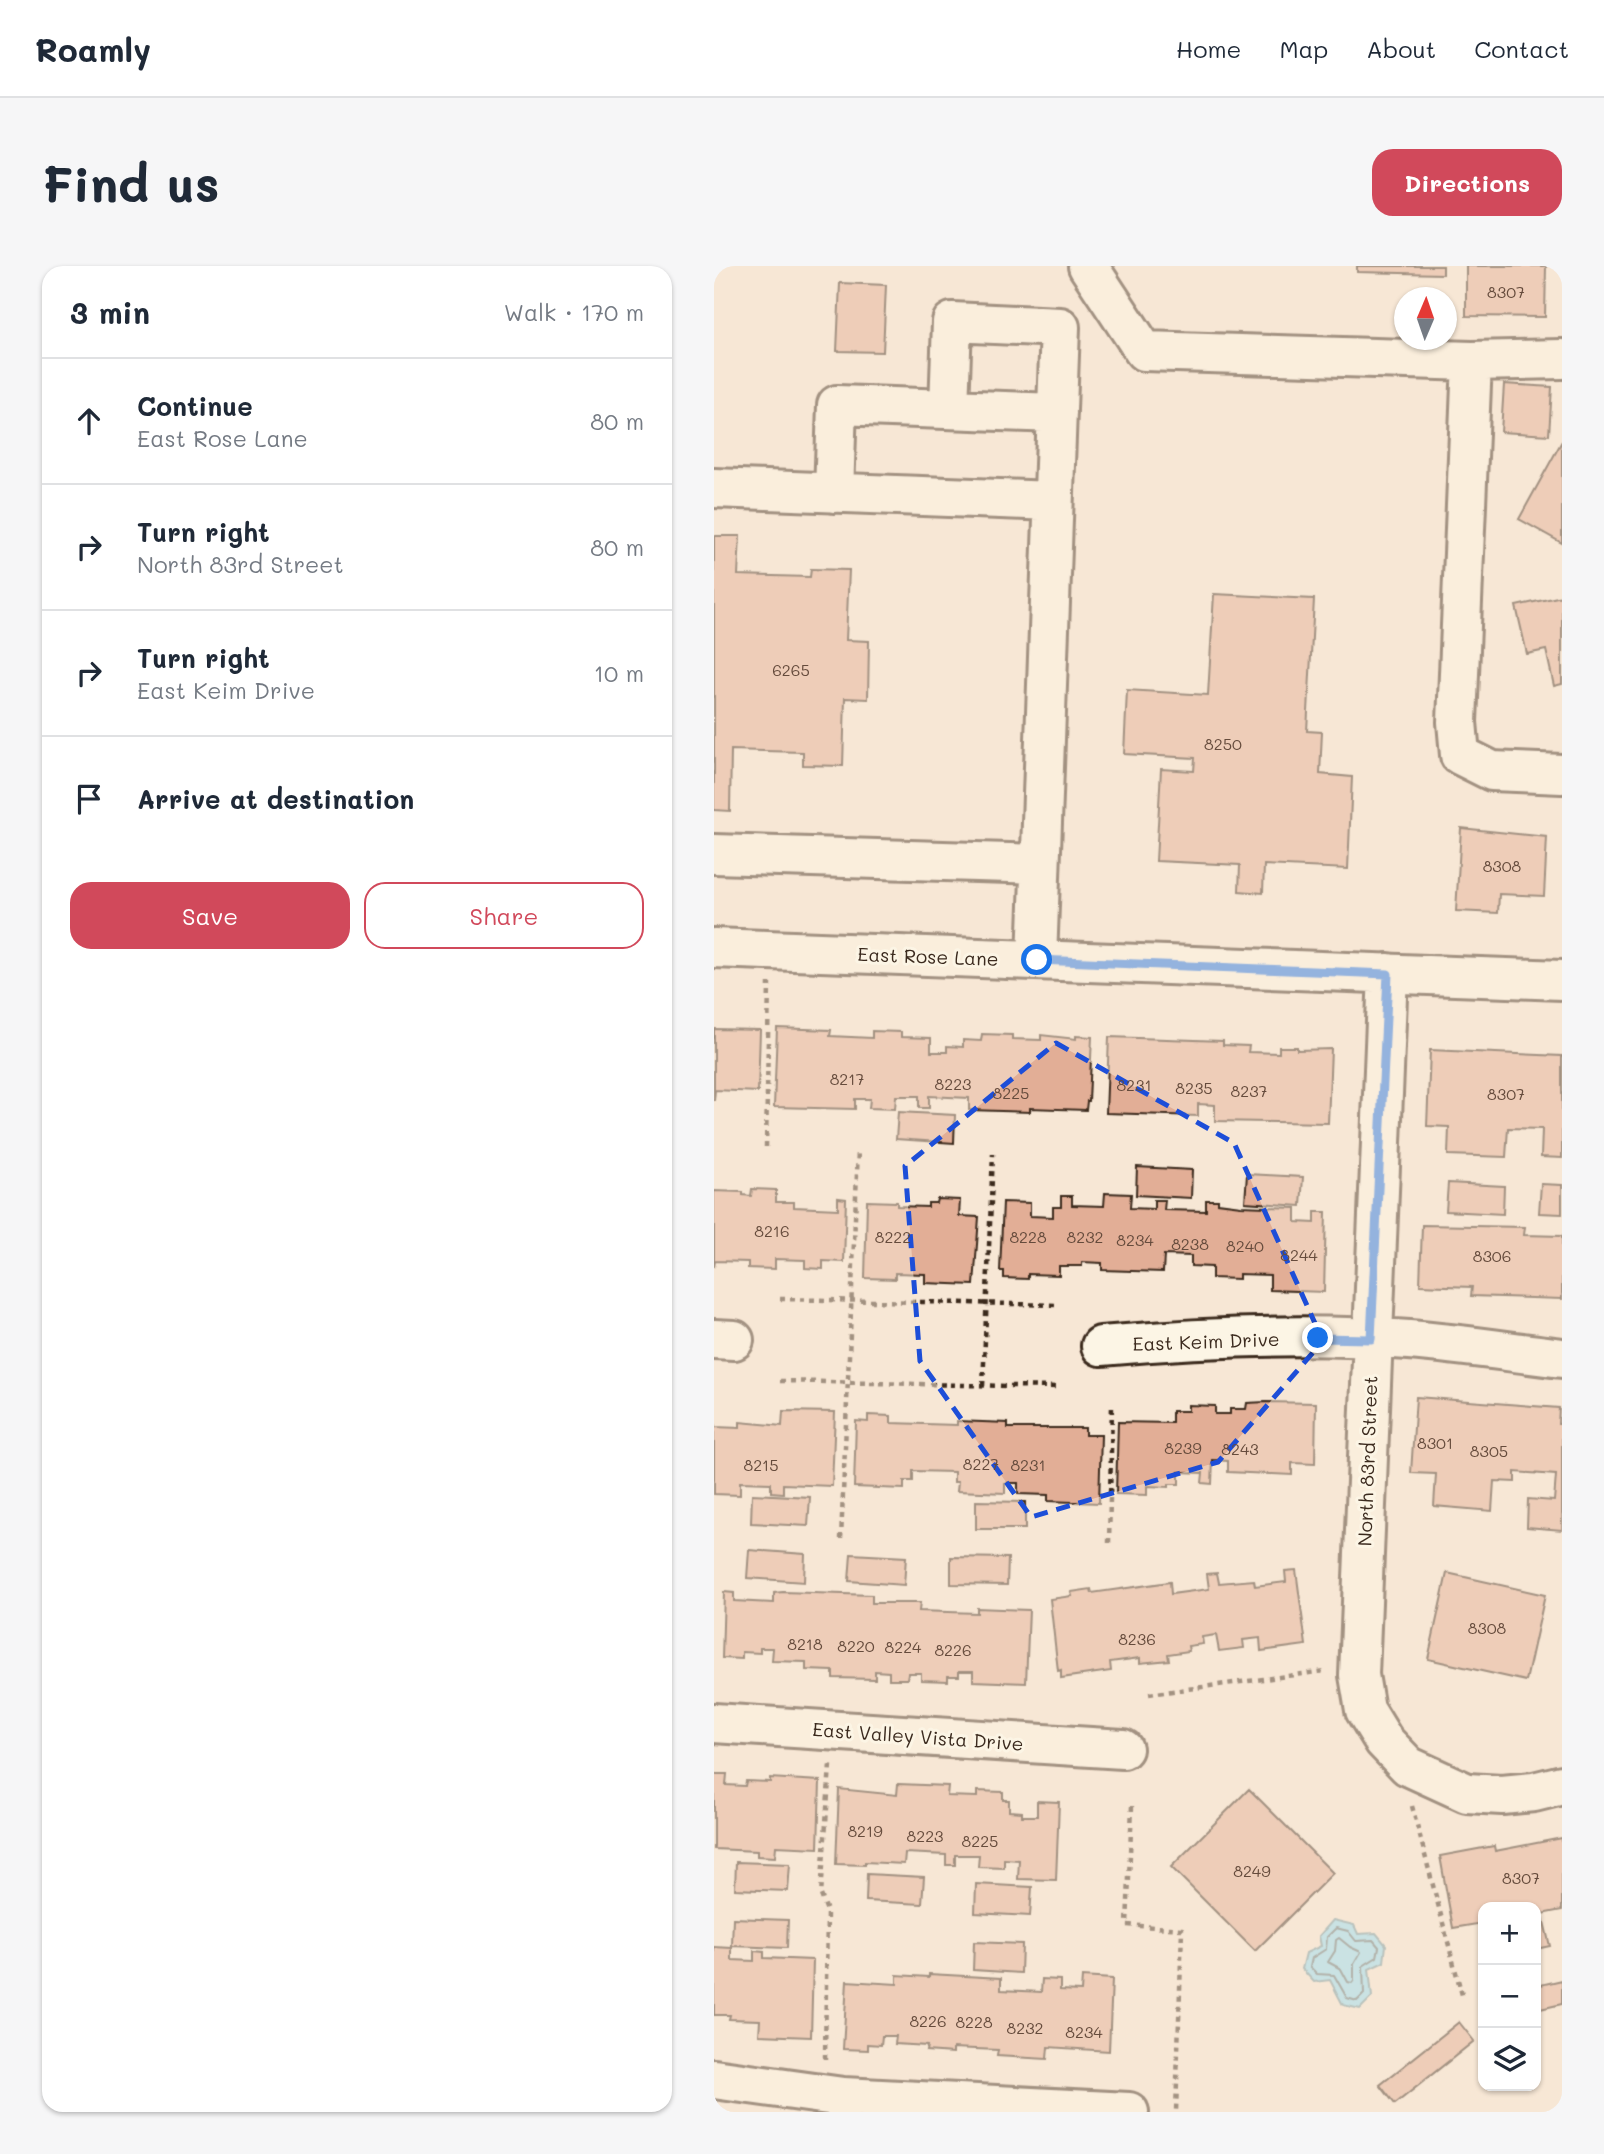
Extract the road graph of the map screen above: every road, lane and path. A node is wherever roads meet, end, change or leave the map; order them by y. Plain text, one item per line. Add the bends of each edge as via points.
1 (1088, 266) edge
2 (1562, 359) edge
3 (1472, 361) junction
4 (949, 409) junction
5 (1056, 413) junction
6 (714, 488) edge
7 (834, 493) junction
8 (1054, 501) junction
9 (1562, 774) edge
10 (714, 854) edge
11 (1040, 864) junction
12 (714, 948) edge
13 (769, 950) junction
14 (1037, 960) junction
15 (1388, 974) junction
16 (1562, 980) edge
17 (766, 1147) dead end
18 (858, 1150) dead end
19 (993, 1154) dead end
20 (780, 1300) dead end
21 (851, 1301) junction
22 (986, 1304) junction
23 (1059, 1305) dead end
24 (1371, 1339) junction
25 (1101, 1346) dead end
26 (1562, 1359) edge
27 (780, 1381) dead end
28 (848, 1382) junction
29 (983, 1386) junction
30 (1056, 1387) dead end
31 (1112, 1406) dead end
32 (841, 1539) dead end
33 (1109, 1543) dead end
34 (1331, 1671) dead end
35 (1149, 1694) dead end
36 (714, 1723) edge
37 (1123, 1749) dead end
38 (830, 1757) dead end
39 (1410, 1784) junction
40 (1562, 1785) edge
41 (1132, 1806) dead end
42 (1462, 1995) dead end
43 (825, 2066) dead end
44 (714, 2079) edge
45 (1129, 2112) edge
46 (1176, 2112) edge

1 - 3 street via 1144,351
2 - 3 street
3 - 9 street via 1457,722 1460,755 1492,771
4 - 5 street
4 - 5 street via 952,322 1060,327
4 - 7 street via 837,405
5 - 8 street
6 - 7 street
7 - 8 street
8 - 11 street
10 - 11 street
11 - 14 street
12 - 13 street, East Rose Lane
13 - 14 street, East Rose Lane
13 - 17 path
14 - 15 street, East Rose Lane
15 - 16 street, East Rose Lane
15 - 24 street, North 83rd Street
18 - 21 path
19 - 22 path
20 - 21 path
21 - 22 path
21 - 28 path
22 - 23 path
22 - 29 path
24 - 25 street, East Keim Drive via 1182,1340
24 - 26 street, East Keim Drive
24 - 39 street, North 83rd Street via 1359,1675 1365,1710
27 - 28 path
28 - 29 path
28 - 32 path
29 - 30 path
31 - 33 path
34 - 35 path
36 - 37 street, East Valley Vista Drive
38 - 43 path via 821,1895 827,1911
39 - 40 street via 1502,1795
39 - 42 path
41 - 46 path via 1127,1925 1182,1929
44 - 45 street via 843,2097

